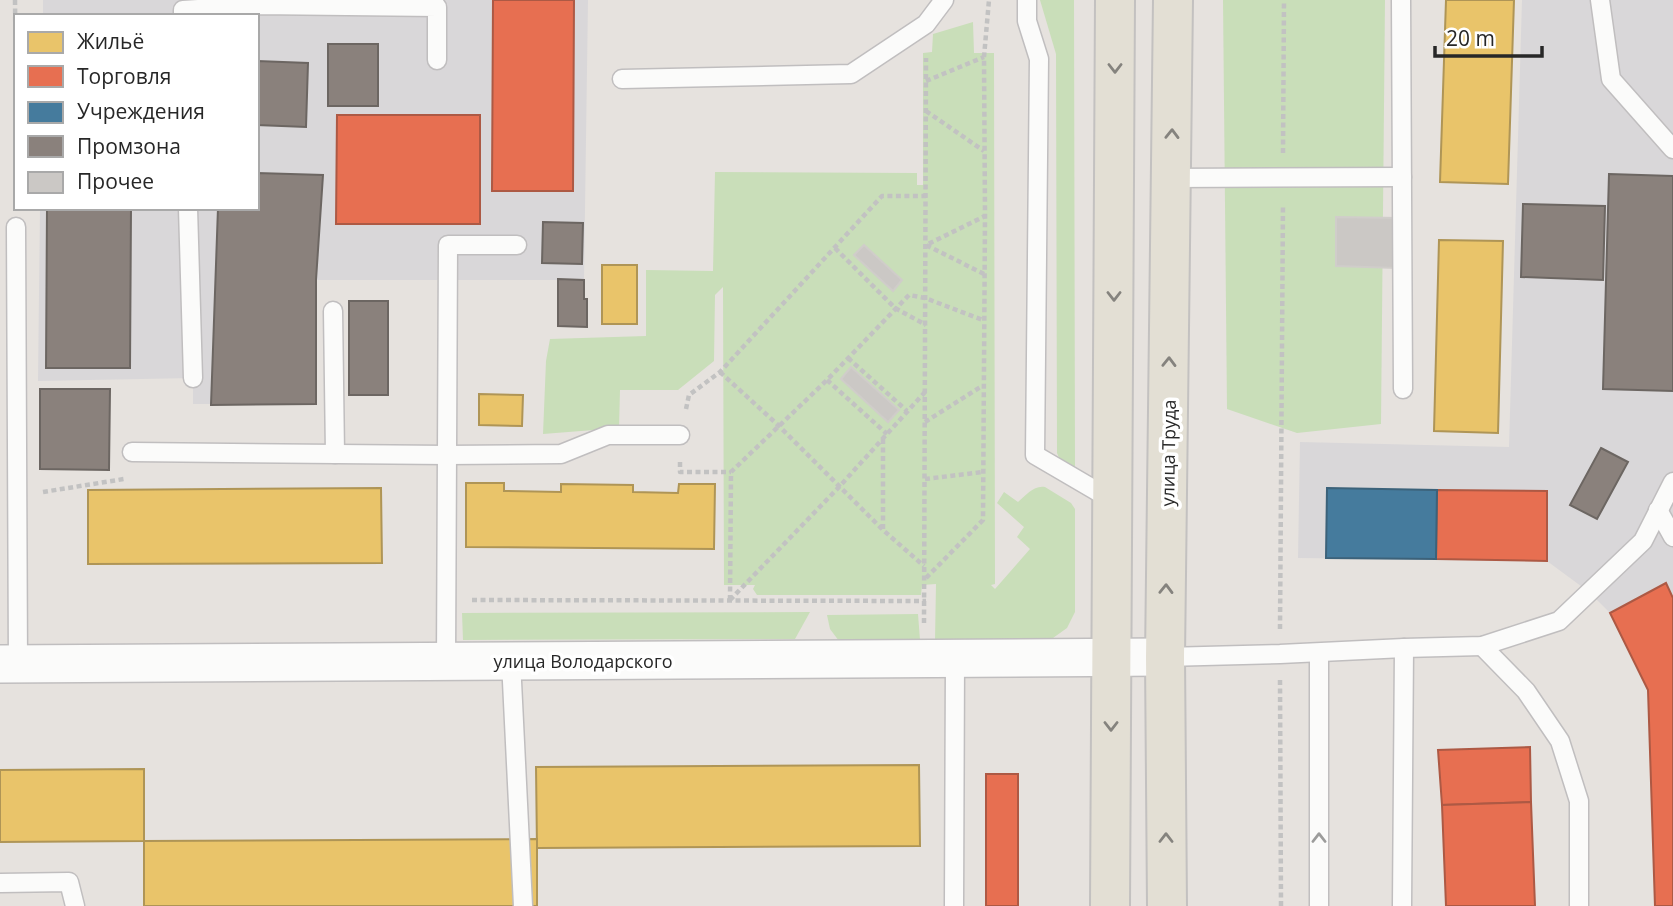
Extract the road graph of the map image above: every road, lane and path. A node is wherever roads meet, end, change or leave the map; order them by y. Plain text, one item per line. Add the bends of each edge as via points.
1 (944, 0) edge
2 (989, 0) edge
3 (1027, 0) edge
4 (1115, 0) edge
5 (1173, 0) edge
6 (1284, 0) edge
7 (1401, 0) edge
8 (1601, 0) edge
9 (258, 3) edge
10 (183, 14) edge
11 (926, 24) junction
12 (984, 57) junction
13 (438, 60) dead end
14 (622, 79) dead end
15 (926, 81) junction
16 (926, 111) junction
17 (1673, 149) edge
18 (985, 152) junction
19 (1283, 177) junction
20 (1402, 177) junction
21 (1171, 178) junction
22 (926, 196) junction
23 (188, 210) edge
24 (985, 216) junction
25 (16, 227) dead end
26 (517, 245) dead end
27 (926, 245) junction
28 (835, 248) junction
29 (984, 274) junction
30 (8, 295) edge
31 (925, 298) junction
32 (895, 308) junction
33 (333, 311) dead end
34 (983, 320) junction
35 (926, 325) junction
36 (848, 358) junction
37 (720, 372) junction
38 (193, 378) dead end
39 (827, 380) junction
40 (983, 386) junction
41 (1403, 389) dead end
42 (925, 392) junction
43 (690, 395) dead end
44 (907, 411) junction
45 (925, 422) junction
46 (778, 425) junction
47 (680, 435) dead end
48 (885, 436) junction
49 (132, 452) joint
50 (335, 453) junction
51 (447, 455) junction
52 (984, 472) junction
53 (925, 479) junction
54 (1673, 482) edge
55 (839, 486) junction
56 (18, 497) junction
57 (1113, 500) junction
58 (1658, 510) junction
59 (883, 530) junction
60 (1673, 537) edge
61 (925, 566) junction
62 (925, 579) junction
63 (446, 600) junction
64 (730, 600) junction
65 (926, 601) junction
66 (1482, 646) junction
67 (1404, 648) junction
68 (1319, 653) junction
69 (1280, 654) junction
70 (1165, 657) junction
71 (1111, 658) junction
72 (941, 659) junction
73 (446, 661) junction
74 (510, 661) junction
75 (9, 664) edge
76 (0, 883) edge
77 (75, 906) edge
78 (523, 906) edge
79 (954, 906) edge
80 (1110, 906) edge
81 (1167, 906) edge
82 (1280, 906) edge
83 (1319, 906) edge
84 (1402, 906) edge
85 (1579, 906) edge

1 - 11 lane
2 - 12 path
3 - 57 lane via 1027,21 1039,59 1035,455
4 -> 57 main road
21 -> 5 main road, улица Труда
6 - 19 path
7 - 20 lane
8 - 17 lane via 1611,79
9 - 10 lane via 183,10
9 - 13 lane via 438,7
11 - 14 lane via 851,74
11 - 15 path
12 - 15 path
12 - 18 path
15 - 16 path
16 - 18 path
16 - 22 path
18 - 24 path
19 - 20 lane
19 - 21 lane
19 - 69 path
20 - 41 lane
70 -> 21 main road, улица Труда
22 - 27 path
22 - 28 path via 882,196
23 - 38 lane
24 - 27 path
24 - 29 path
25 - 30 lane
26 - 51 lane via 448,245
27 - 29 path
27 - 31 path
28 - 32 path
28 - 37 path
29 - 34 path
30 - 56 lane
31 - 32 path via 909,295
31 - 34 path
31 - 35 path
32 - 35 path
32 - 36 path
33 - 50 lane
34 - 40 path
35 - 42 path
36 - 39 path
36 - 44 path
37 - 43 path
37 - 46 path
39 - 46 path
39 - 48 path
40 - 45 path
40 - 52 path
42 - 44 path
42 - 45 path
44 - 48 path
45 - 53 path
46 - 55 path
46 - 64 path via 731,472
47 - 51 lane via 608,435 561,453
48 - 55 path
48 - 59 path
49 - 50 lane
49 - 56 path via 128,478
50 - 51 lane
51 - 63 lane
52 - 53 path
52 - 62 path via 983,520
53 - 61 path
54 - 58 lane
55 - 59 path
55 - 64 path
56 - 75 lane
57 - 71 main road
58 - 60 lane
58 - 66 lane via 1643,541 1559,621
59 - 61 path
61 - 62 path
62 - 65 path
63 - 64 path
63 - 73 lane
64 - 65 path
65 - 72 path via 924,627
66 - 67 lane
66 - 85 lane via 1525,691 1560,741 1579,801
67 - 68 lane
67 - 84 lane
68 - 69 lane
83 -> 68 lane
69 - 70 lane
69 - 82 path
70 - 71 street, улица Володарского
81 -> 70 main road, улица Труда
71 - 72 street, улица Володарского
71 -> 80 main road
72 - 74 street, улица Володарского
72 - 79 lane
73 - 74 street, улица Володарского
73 - 75 street, улица Володарского
74 - 78 lane
76 - 77 lane via 69,882

